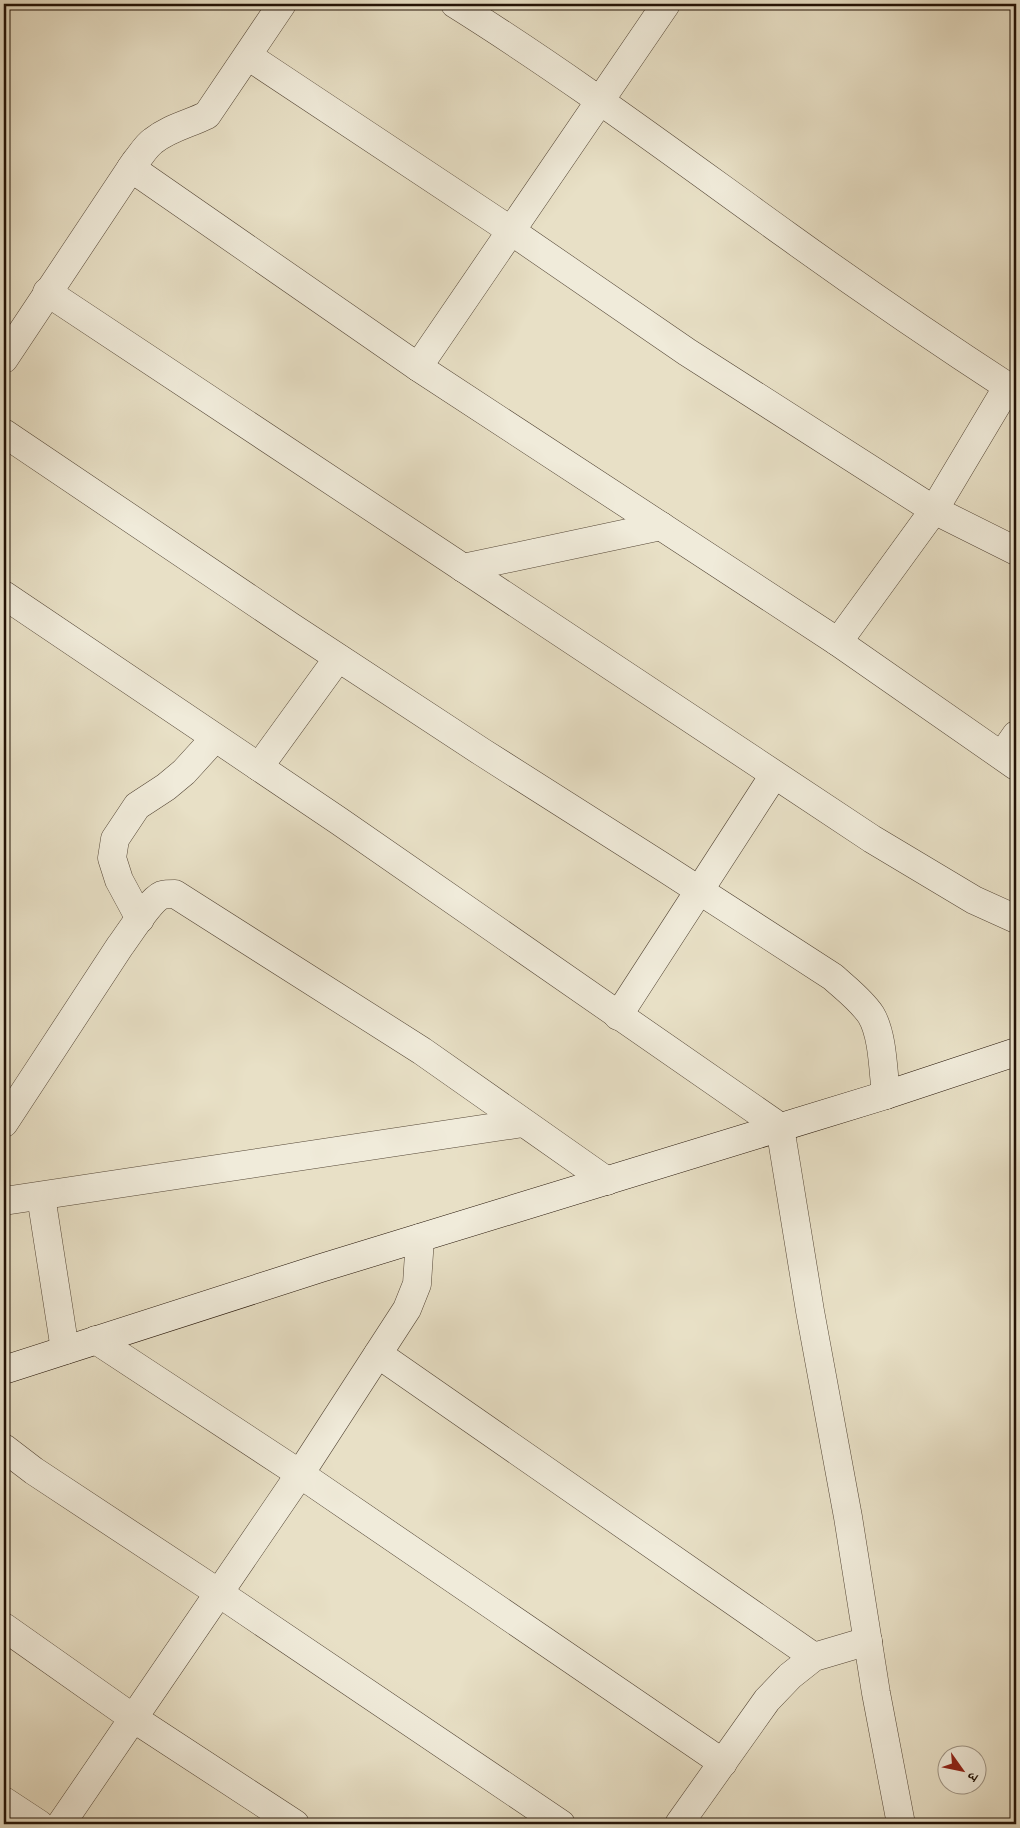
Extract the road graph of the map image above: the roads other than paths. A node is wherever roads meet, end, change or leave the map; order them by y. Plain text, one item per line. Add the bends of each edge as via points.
1 (282, 4) edge
2 (456, 4) edge
3 (666, 4) edge
4 (248, 56) junction
5 (601, 100) junction
6 (131, 168) junction
7 (511, 232) junction
8 (47, 292) junction
9 (4, 358) edge
10 (418, 366) junction
11 (1012, 389) edge
12 (4, 433) edge
13 (934, 510) junction
14 (661, 526) junction
15 (1016, 551) edge
16 (463, 568) junction
17 (4, 595) edge
18 (838, 642) junction
19 (338, 658) junction
20 (215, 738) junction
21 (1011, 752) edge
22 (259, 767) junction
23 (774, 775) junction
24 (699, 890) junction
25 (140, 919) junction
26 (1016, 919) edge
27 (618, 1016) junction
28 (1016, 1052) edge
29 (886, 1095) junction
30 (523, 1122) junction
31 (4, 1123) edge
32 (780, 1128) junction
33 (607, 1181) junction
34 (41, 1196) junction
35 (4, 1201) edge
36 (420, 1238) junction
37 (96, 1340) junction
38 (65, 1350) junction
39 (378, 1354) junction
40 (4, 1370) edge
41 (4, 1448) edge
42 (300, 1474) junction
43 (219, 1592) junction
44 (4, 1627) edge
45 (868, 1642) junction
46 (814, 1657) junction
47 (133, 1718) junction
48 (723, 1762) junction
49 (4, 1801) edge
50 (39, 1824) edge
51 (61, 1824) edge
52 (295, 1824) edge
53 (561, 1824) edge
54 (679, 1824) edge
55 (901, 1824) edge

1 - 4 street
2 - 5 street
3 - 5 street
4 - 6 street via 207,114 152,141
4 - 7 street
5 - 7 street
5 - 11 street via 789,237
6 - 8 street
6 - 10 street
7 - 10 street
7 - 13 street via 687,352
8 - 9 street
8 - 16 street
10 - 14 street
11 - 13 street
12 - 19 street
13 - 15 street
13 - 18 street
14 - 16 street
14 - 18 street
16 - 23 street
17 - 20 street
18 - 21 street
19 - 22 street
19 - 24 street
20 - 22 street
20 - 25 street via 184,772 137,806 115,839 112,858 119,880
22 - 27 street
23 - 24 street
23 - 26 street via 872,840 974,900
24 - 27 street
24 - 29 street via 833,977 858,998 878,1030
25 - 30 street via 162,895 175,894 422,1051
25 - 31 street
27 - 32 street
28 - 29 street
29 - 32 street
30 - 33 street
30 - 34 street
32 - 33 street
32 - 45 street
33 - 36 street
34 - 35 street
34 - 38 street
36 - 37 street
36 - 39 street via 417,1284 407,1309
37 - 38 street
37 - 42 street
38 - 40 street
39 - 42 street
39 - 46 street
41 - 43 street
42 - 43 street
42 - 48 street
43 - 47 street
43 - 53 street
44 - 47 street
45 - 46 street
45 - 55 street
46 - 48 street via 767,1700
47 - 51 street
47 - 52 street
48 - 54 street
49 - 50 street

